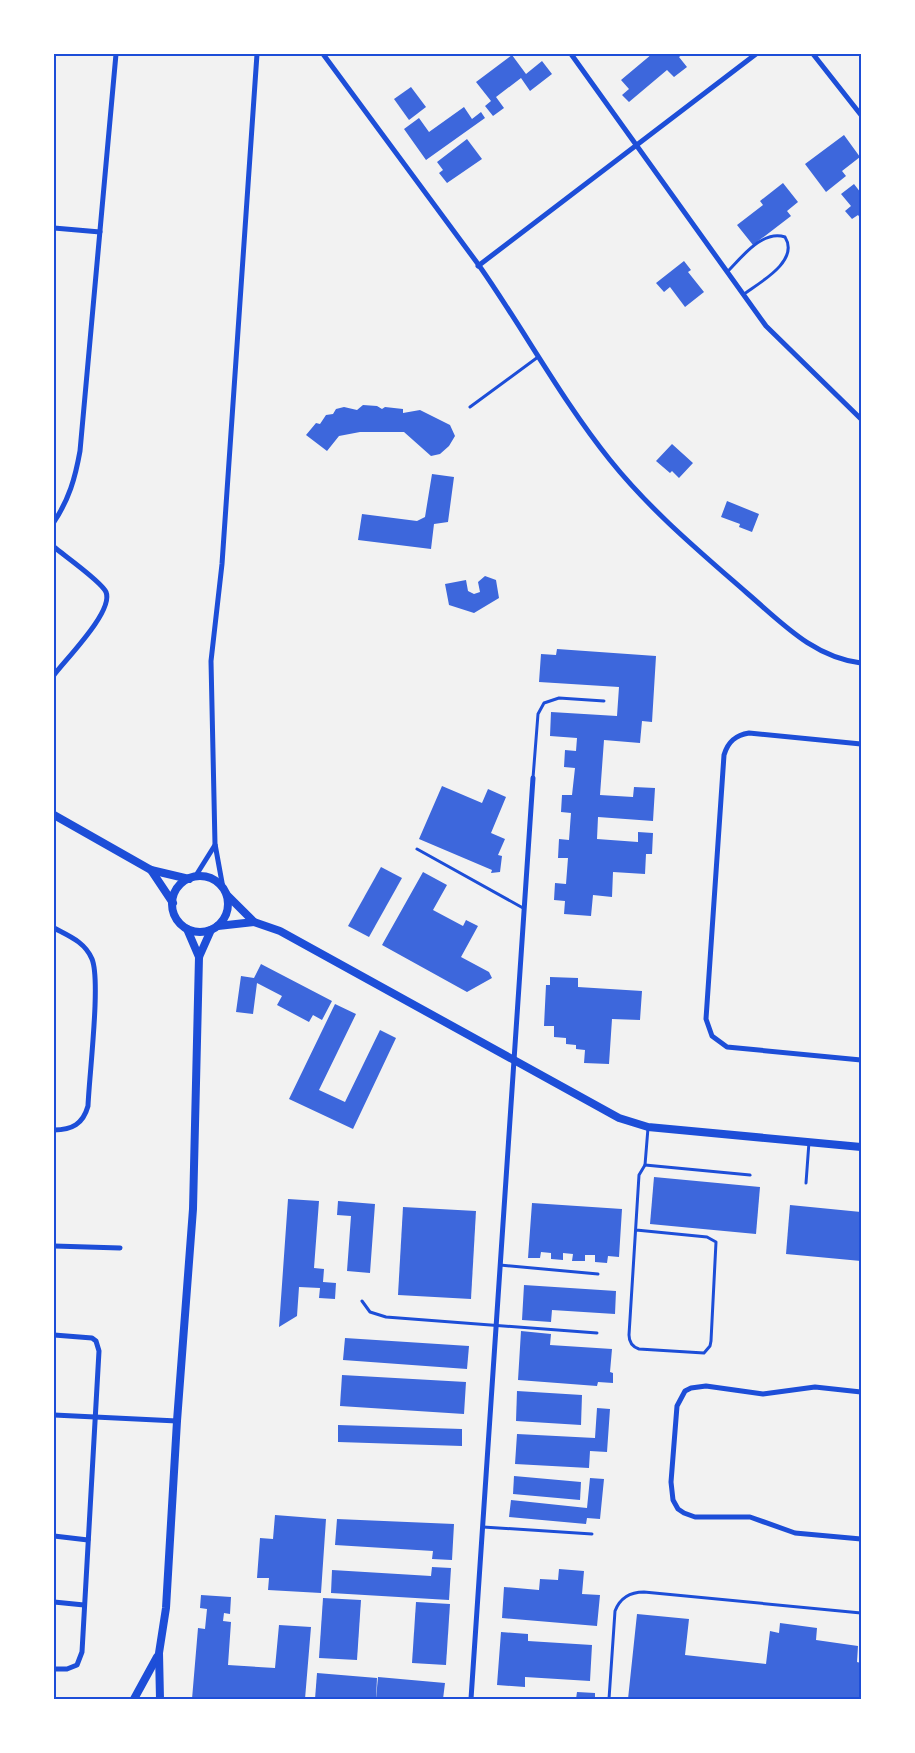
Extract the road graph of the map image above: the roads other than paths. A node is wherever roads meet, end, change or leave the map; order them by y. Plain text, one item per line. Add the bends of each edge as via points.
1 (116, 54) edge
2 (257, 54) edge
3 (323, 54) edge
4 (571, 54) edge
5 (756, 54) edge
6 (813, 54) edge
7 (861, 115) edge
8 (638, 146) junction
9 (54, 228) edge
10 (100, 232) junction
11 (478, 266) junction
12 (728, 271) junction
13 (744, 294) junction
14 (540, 356) junction
15 (470, 407) dead end
16 (861, 419) edge
17 (54, 522) edge
18 (54, 547) edge
19 (861, 663) edge
20 (54, 675) edge
21 (604, 702) dead end
22 (861, 744) edge
23 (533, 778) joint
24 (54, 815) edge
25 (215, 844) junction
26 (417, 849) dead end
27 (151, 870) junction
28 (192, 878) junction
29 (225, 892) junction
30 (172, 902) junction
31 (524, 909) junction
32 (254, 922) junction
33 (218, 926) junction
34 (54, 928) edge
35 (187, 929) junction
36 (210, 930) junction
37 (199, 957) junction
38 (861, 1060) edge
39 (514, 1061) junction
40 (648, 1127) junction
41 (54, 1130) edge
42 (810, 1142) junction
43 (861, 1147) edge
44 (645, 1165) junction
45 (750, 1175) dead end
46 (806, 1183) dead end
47 (636, 1230) junction
48 (54, 1246) edge
49 (120, 1248) dead end
50 (500, 1265) junction
51 (598, 1274) dead end
52 (362, 1301) dead end
53 (496, 1324) junction
54 (597, 1333) dead end
55 (54, 1336) edge
56 (861, 1392) edge
57 (54, 1415) edge
58 (96, 1416) junction
59 (177, 1421) junction
60 (482, 1527) junction
61 (592, 1534) dead end
62 (54, 1536) edge
63 (861, 1539) edge
64 (88, 1540) junction
65 (54, 1602) edge
66 (84, 1605) junction
67 (861, 1613) edge
68 (159, 1653) junction
69 (54, 1669) edge
70 (134, 1699) edge
71 (160, 1699) edge
72 (471, 1699) edge
73 (609, 1699) edge

1 - 10 street
2 - 25 street via 222,564 211,661
3 - 11 street
4 - 8 street
5 - 8 street
6 - 7 street
8 - 11 street
8 - 12 street
9 - 10 street
10 - 17 street via 75,483
11 - 14 street
12 - 13 street
12 - 13 lane via 766,239 785,237 789,246 786,258
13 - 16 street via 774,335
14 - 15 lane
14 - 19 street via 609,459 657,513 795,635 837,658
18 - 20 street via 103,587 108,598 103,614
21 - 23 lane via 559,698 544,703 538,714
22 - 38 street via 749,732 736,736 728,745 724,755 706,1019 712,1036 727,1047
23 - 31 street
24 - 27 street
25 - 28 street
25 - 29 street
26 - 31 lane
27 - 28 street
27 - 30 street
28 - 29 street via 209,878
28 - 30 street via 178,888
29 - 32 street
29 - 33 street via 227,912
30 - 35 street via 176,918
31 - 39 street
32 - 33 street
32 - 39 street via 280,931
33 - 36 street
34 - 41 street via 84,947 92,958 96,980 88,1106 85,1116 76,1126
35 - 36 street
35 - 37 street
36 - 37 street
37 - 59 street via 193,1209
39 - 40 street via 619,1118
39 - 50 street
40 - 42 street
40 - 44 lane
42 - 43 street
42 - 46 lane
44 - 45 lane
44 - 47 lane via 639,1175
47 - 47 lane via 707,1236 716,1242 711,1341 704,1353 639,1349 630,1342
48 - 49 street
50 - 51 lane
50 - 53 street
52 - 53 lane via 370,1312 386,1317
53 - 54 lane
53 - 60 street
55 - 58 street via 84,1337 96,1342 99,1351
56 - 63 street via 806,1387 763,1394 706,1386 684,1391 677,1406 671,1482 673,1500 684,1514 750,1517 796,1533
57 - 58 street
58 - 59 street
58 - 64 street
59 - 68 street via 166,1608
60 - 61 lane
60 - 72 street
62 - 64 street
64 - 66 street
65 - 66 street
66 - 69 street via 80,1659 72,1667
67 - 73 lane via 644,1592 630,1594 620,1601 614,1617
68 - 70 street
68 - 71 street

